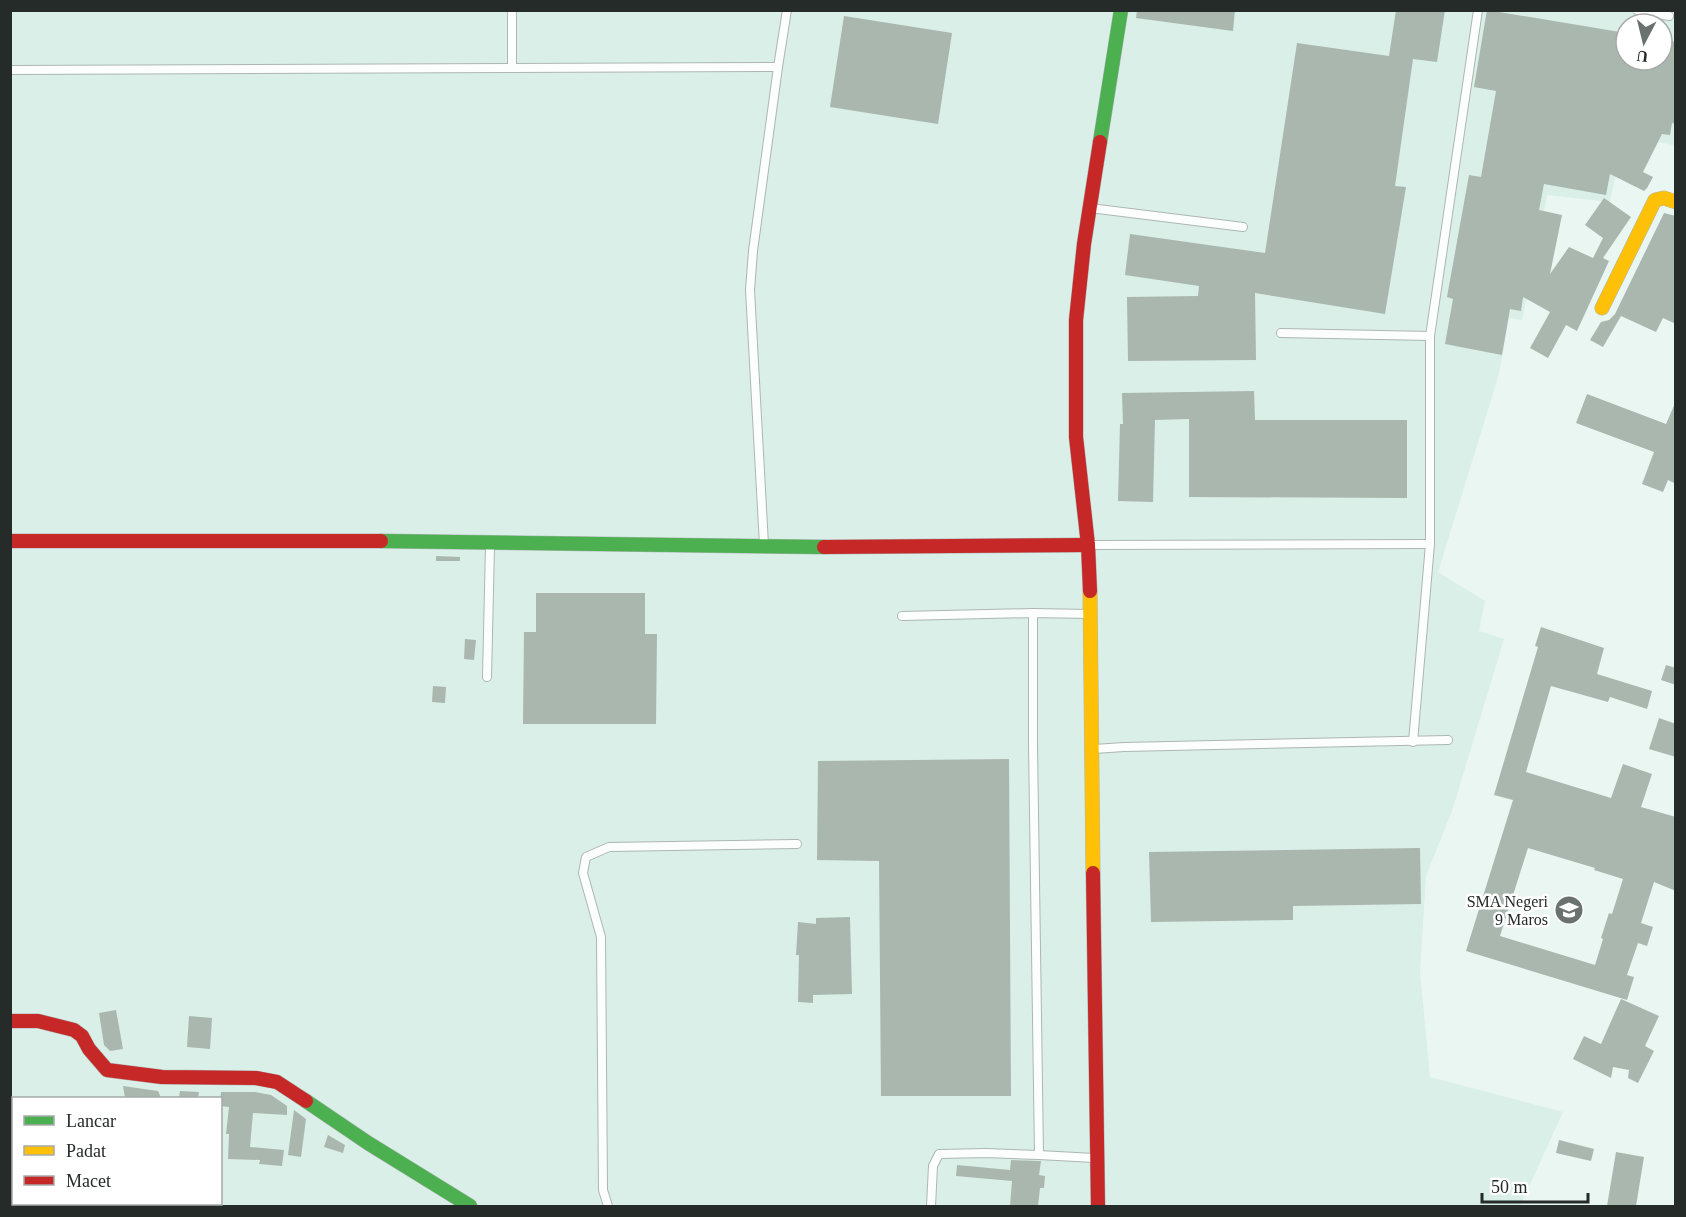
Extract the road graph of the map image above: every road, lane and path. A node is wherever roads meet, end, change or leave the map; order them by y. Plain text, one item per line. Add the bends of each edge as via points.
1 (512, 10) edge
2 (787, 10) edge
3 (1121, 10) edge
4 (1478, 10) edge
5 (778, 67) junction
6 (512, 68) junction
7 (10, 70) edge
8 (1676, 202) edge
9 (1090, 208) junction
10 (1243, 227) dead end
11 (1602, 308) dead end
12 (1281, 333) dead end
13 (1430, 336) junction
14 (10, 541) edge
15 (490, 544) junction
16 (1088, 544) junction
17 (1430, 544) junction
18 (764, 548) junction
19 (1034, 613) junction
20 (1091, 614) junction
21 (902, 616) dead end
22 (486, 677) dead end
23 (1448, 740) dead end
24 (1413, 742) junction
25 (1091, 749) junction
26 (797, 844) dead end
27 (10, 1021) edge
28 (1039, 1155) junction
29 (1097, 1158) junction
30 (470, 1206) edge
31 (608, 1206) edge
32 (931, 1206) edge
33 (1098, 1206) edge

1 - 6 lane
2 - 5 lane
3 - 9 street
4 - 13 lane
5 - 6 lane
5 - 18 lane via 750,290
6 - 7 lane
8 - 11 street via 1655,200
9 - 10 lane
9 - 16 street via 1076,320 1076,437
12 - 13 lane
13 - 17 lane
14 - 15 street
15 - 18 street
15 - 22 lane
16 - 17 lane
16 - 18 street
16 - 20 street
17 - 24 lane
19 - 20 lane
19 - 21 lane
19 - 28 lane
20 - 25 street
23 - 24 lane
24 - 25 lane
25 - 29 street
26 - 31 lane via 609,848 586,857 583,873 601,937 603,1190
27 - 30 street via 38,1021 74,1030 107,1070 162,1077 255,1078 278,1082
28 - 29 lane
28 - 32 lane via 939,1154 933,1166
29 - 33 street

